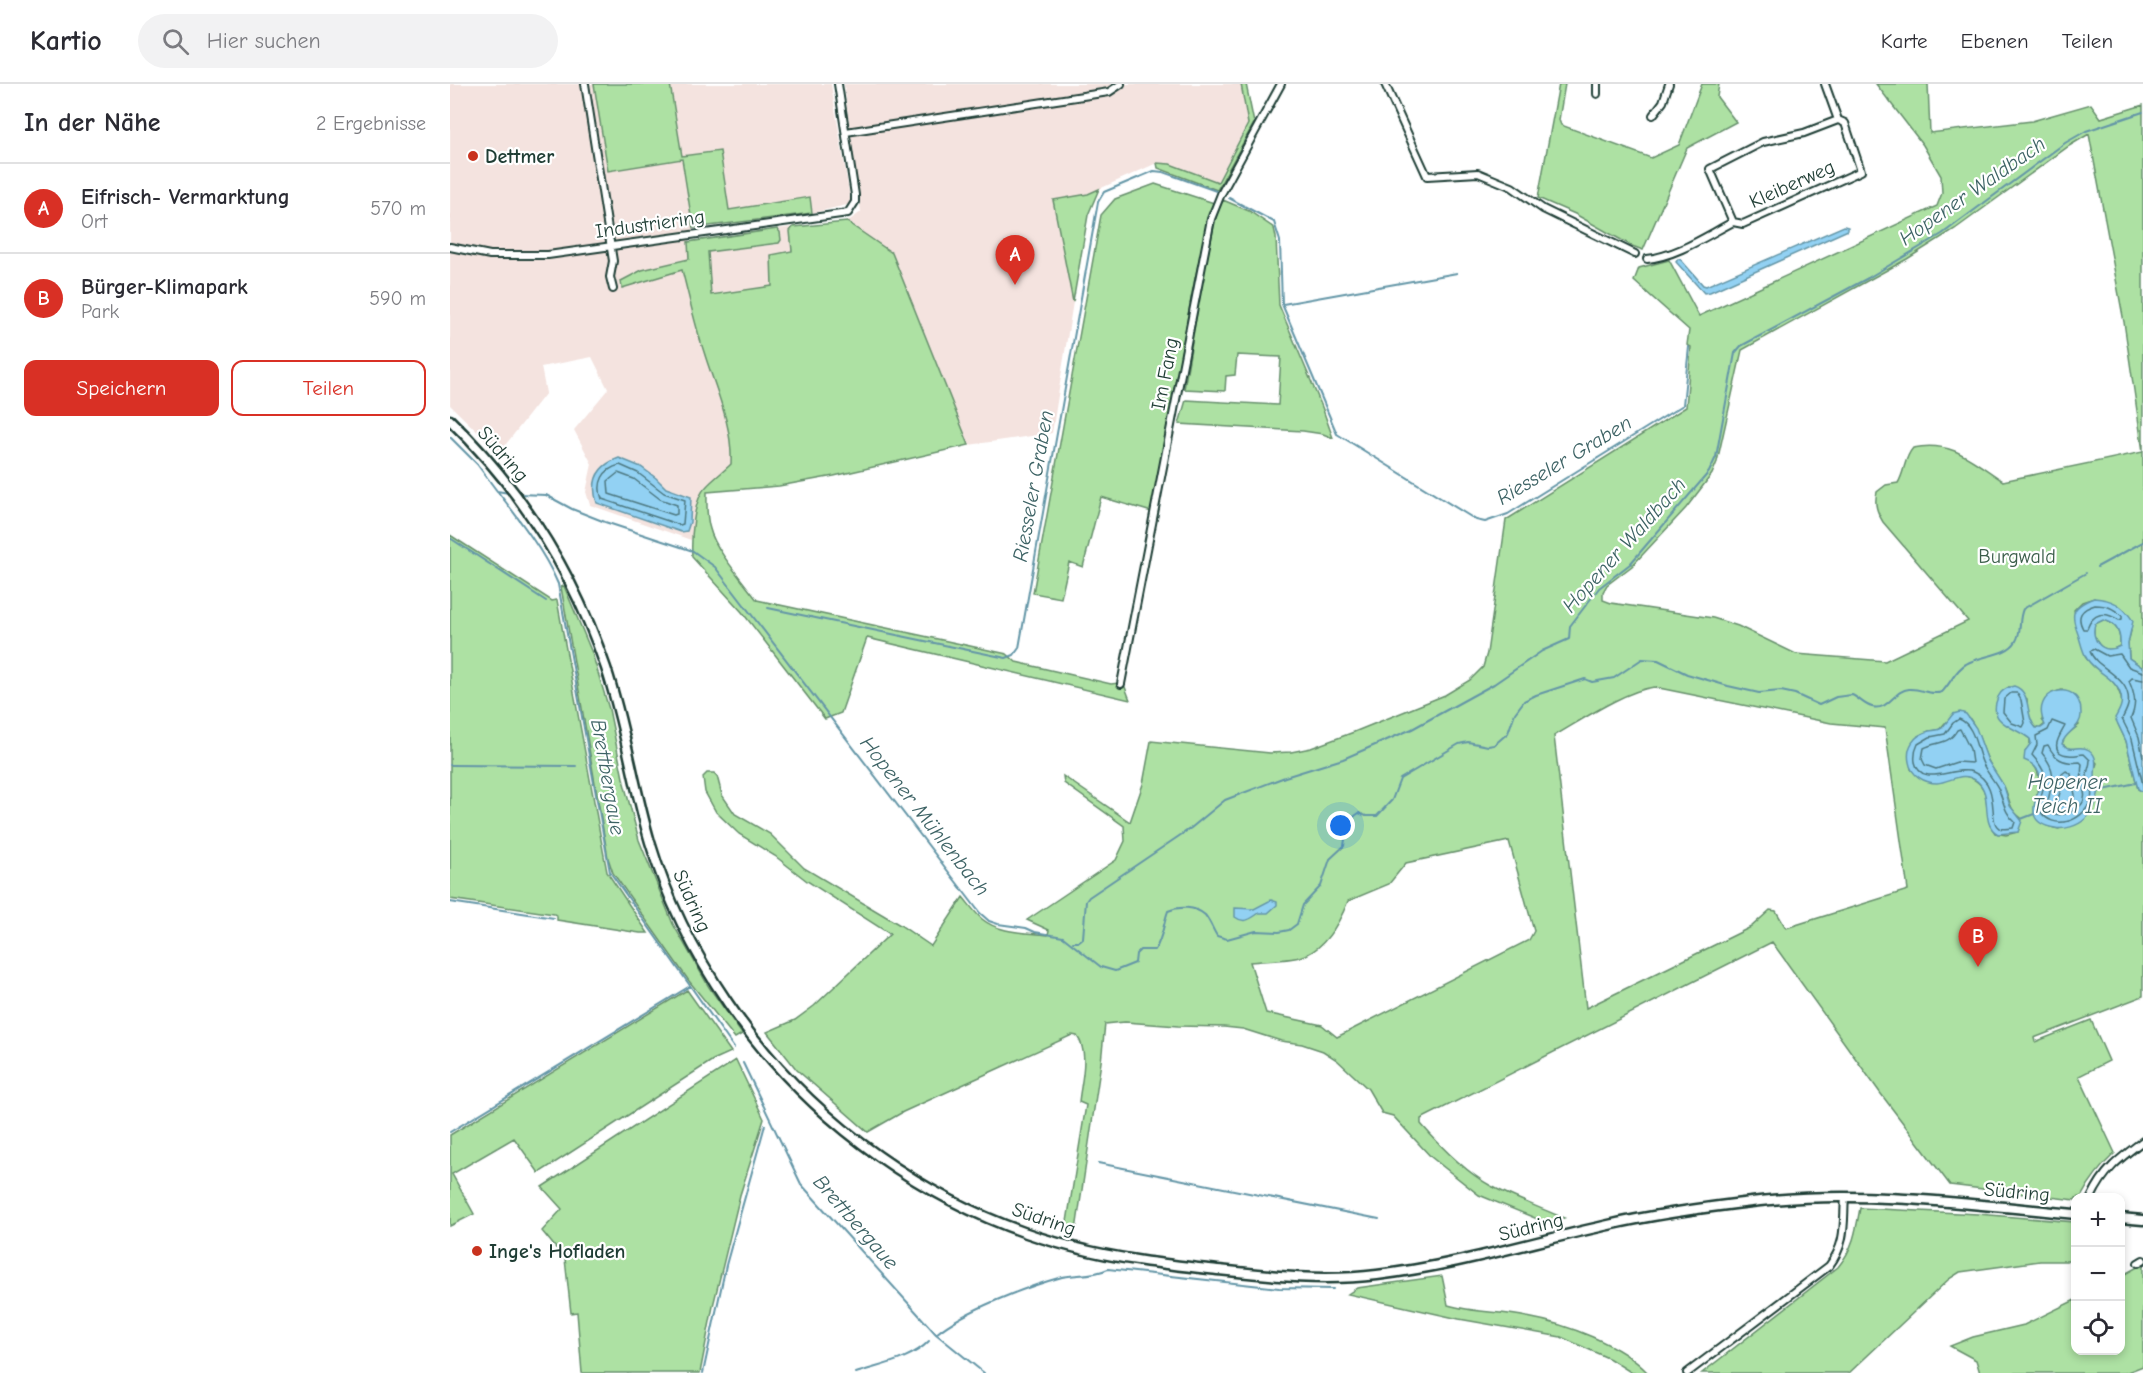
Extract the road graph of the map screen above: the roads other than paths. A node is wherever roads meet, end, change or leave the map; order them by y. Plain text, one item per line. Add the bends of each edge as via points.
1 (585, 84) edge
2 (838, 84) edge
3 (1121, 84) edge
4 (1281, 84) edge
5 (1385, 84) edge
6 (1597, 84) edge
7 (1669, 84) edge
8 (1825, 84) edge
9 (1597, 94) dead end
10 (1653, 115) dead end
11 (1838, 120) junction
12 (846, 132) junction
13 (1733, 222) junction
14 (450, 247) edge
15 (611, 247) junction
16 (1635, 254) dead end
17 (1647, 259) dead end
18 (613, 289) dead end
19 (450, 420) edge
20 (1121, 684) dead end
21 (2143, 1141) edge
22 (2093, 1193) edge
23 (1845, 1196) junction
24 (2071, 1214) edge
25 (2125, 1218) edge
26 (2143, 1220) edge
27 (1687, 1373) edge

1 - 15 street
2 - 12 street
3 - 12 street via 1109,92
4 - 20 street, Im Fang via 1211,219
5 - 16 street via 1427,176 1478,173 1512,187 1543,209
6 - 9 street
7 - 10 street
8 - 11 street, Kleiberweg
11 - 13 street via 1763,142 1710,169
11 - 13 street, Kleiberweg via 1845,123 1862,171 1743,224
12 - 15 street, Industriering via 855,195 853,209 843,215
13 - 17 street, Kleiberweg via 1676,251
14 - 15 street, Industriering via 490,255 531,257
15 - 18 street
19 - 23 main road, Südring via 523,504 565,572 609,681 651,847 668,894 708,972 750,1033 784,1073 842,1128 893,1167 946,1199 1004,1224 1107,1255 1287,1278 1335,1279 1434,1267 1659,1214
21 - 22 street via 2112,1165
23 - 24 main road, Südring via 1905,1197
23 - 27 street via 1843,1238 1828,1266
25 - 26 main road

